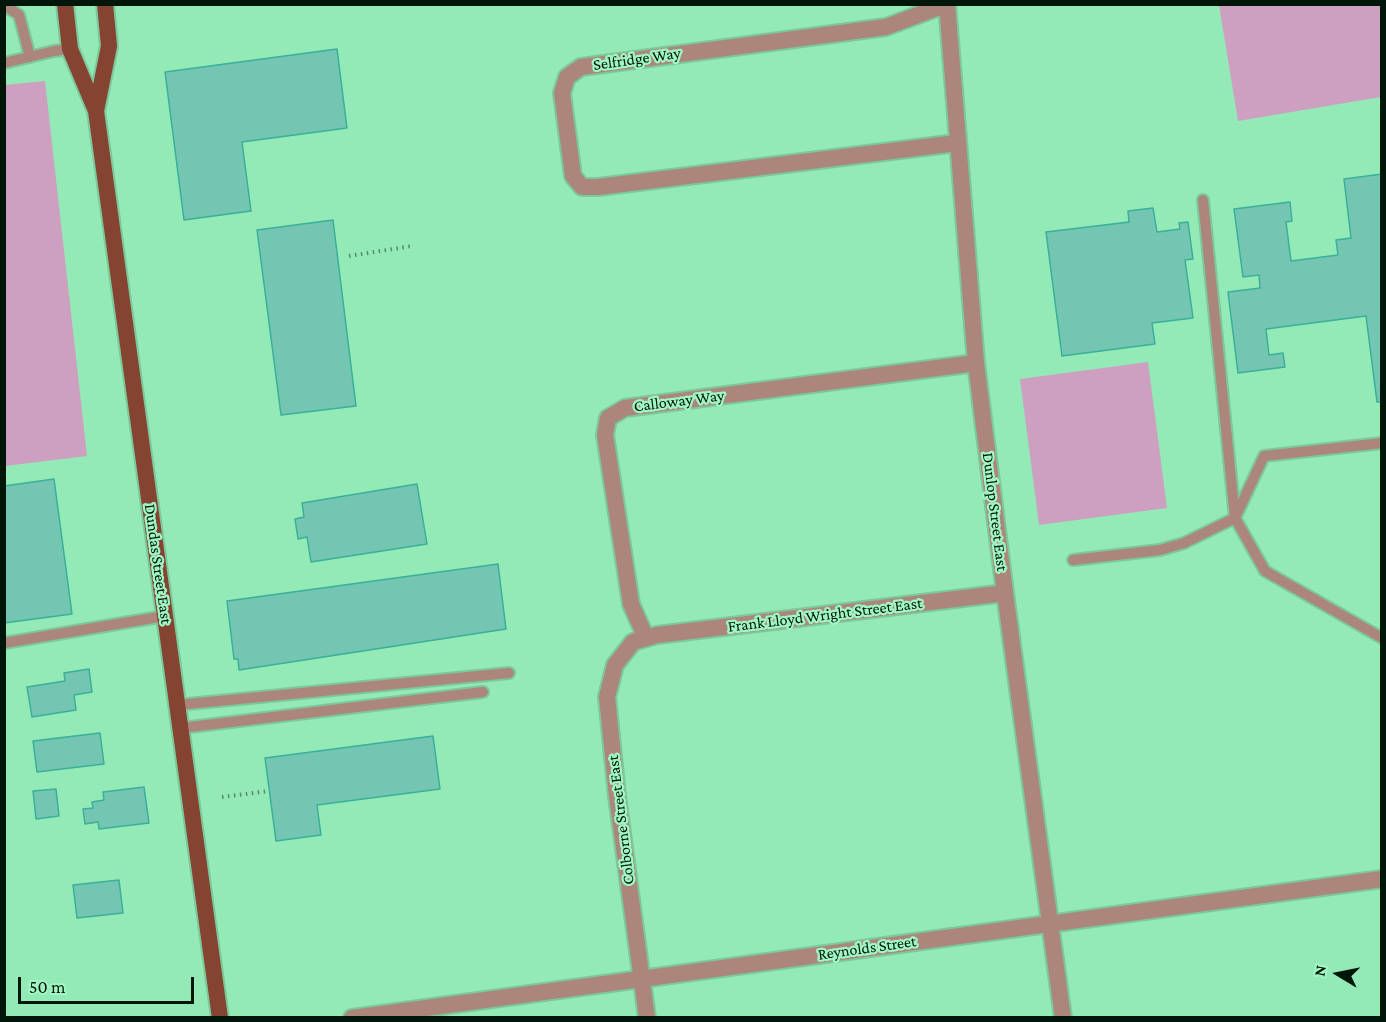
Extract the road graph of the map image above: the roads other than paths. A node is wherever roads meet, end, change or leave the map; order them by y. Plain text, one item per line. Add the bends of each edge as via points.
1 (65, 4) edge
2 (105, 4) edge
3 (947, 4) edge
4 (4, 5) edge
5 (70, 49) junction
6 (30, 57) junction
7 (6, 61) edge
8 (96, 111) junction
9 (957, 143) junction
10 (1203, 200) dead end
11 (976, 363) junction
12 (1382, 444) edge
13 (1236, 518) junction
14 (1073, 560) dead end
15 (1005, 593) junction
16 (165, 616) junction
17 (646, 638) junction
18 (1382, 638) edge
19 (4, 644) edge
20 (509, 673) dead end
21 (483, 692) dead end
22 (177, 705) junction
23 (180, 728) junction
24 (1382, 879) edge
25 (1051, 922) junction
26 (641, 980) junction
27 (220, 1017) edge
28 (352, 1017) edge
29 (647, 1017) edge
30 (1063, 1017) edge

1 - 5 main road, Dundas Street East
2 - 8 main road, Dundas Street East via 109,46
3 - 9 street, Dunlop Street East
3 - 9 street, Selfridge Way via 886,27 581,67 567,77 562,93 573,176 582,188
4 - 6 lane via 19,15
5 - 6 lane
5 - 8 main road, Dundas Street East
6 - 7 lane
8 - 16 main road, Dundas Street East
9 - 11 street, Dunlop Street East
10 - 13 lane
11 - 15 street, Dunlop Street East
11 - 17 street, Calloway Way via 625,408 608,418 605,435 631,604
12 - 13 lane via 1264,456
13 - 14 lane via 1160,550
13 - 18 lane via 1264,571
15 - 17 street, Frank Lloyd Wright Street East
15 - 25 street, Dunlop Street East
16 - 19 lane
16 - 22 main road, Dundas Street East
17 - 26 street, Colborne Street East via 633,642 615,665 607,697
20 - 22 lane
21 - 23 lane
22 - 23 main road, Dundas Street East
23 - 27 main road, Dundas Street East
24 - 25 street, Reynolds Street
25 - 26 street, Reynolds Street
25 - 30 street, Dunlop Street East
26 - 28 street, Reynolds Street
26 - 29 street, Colborne Street East

